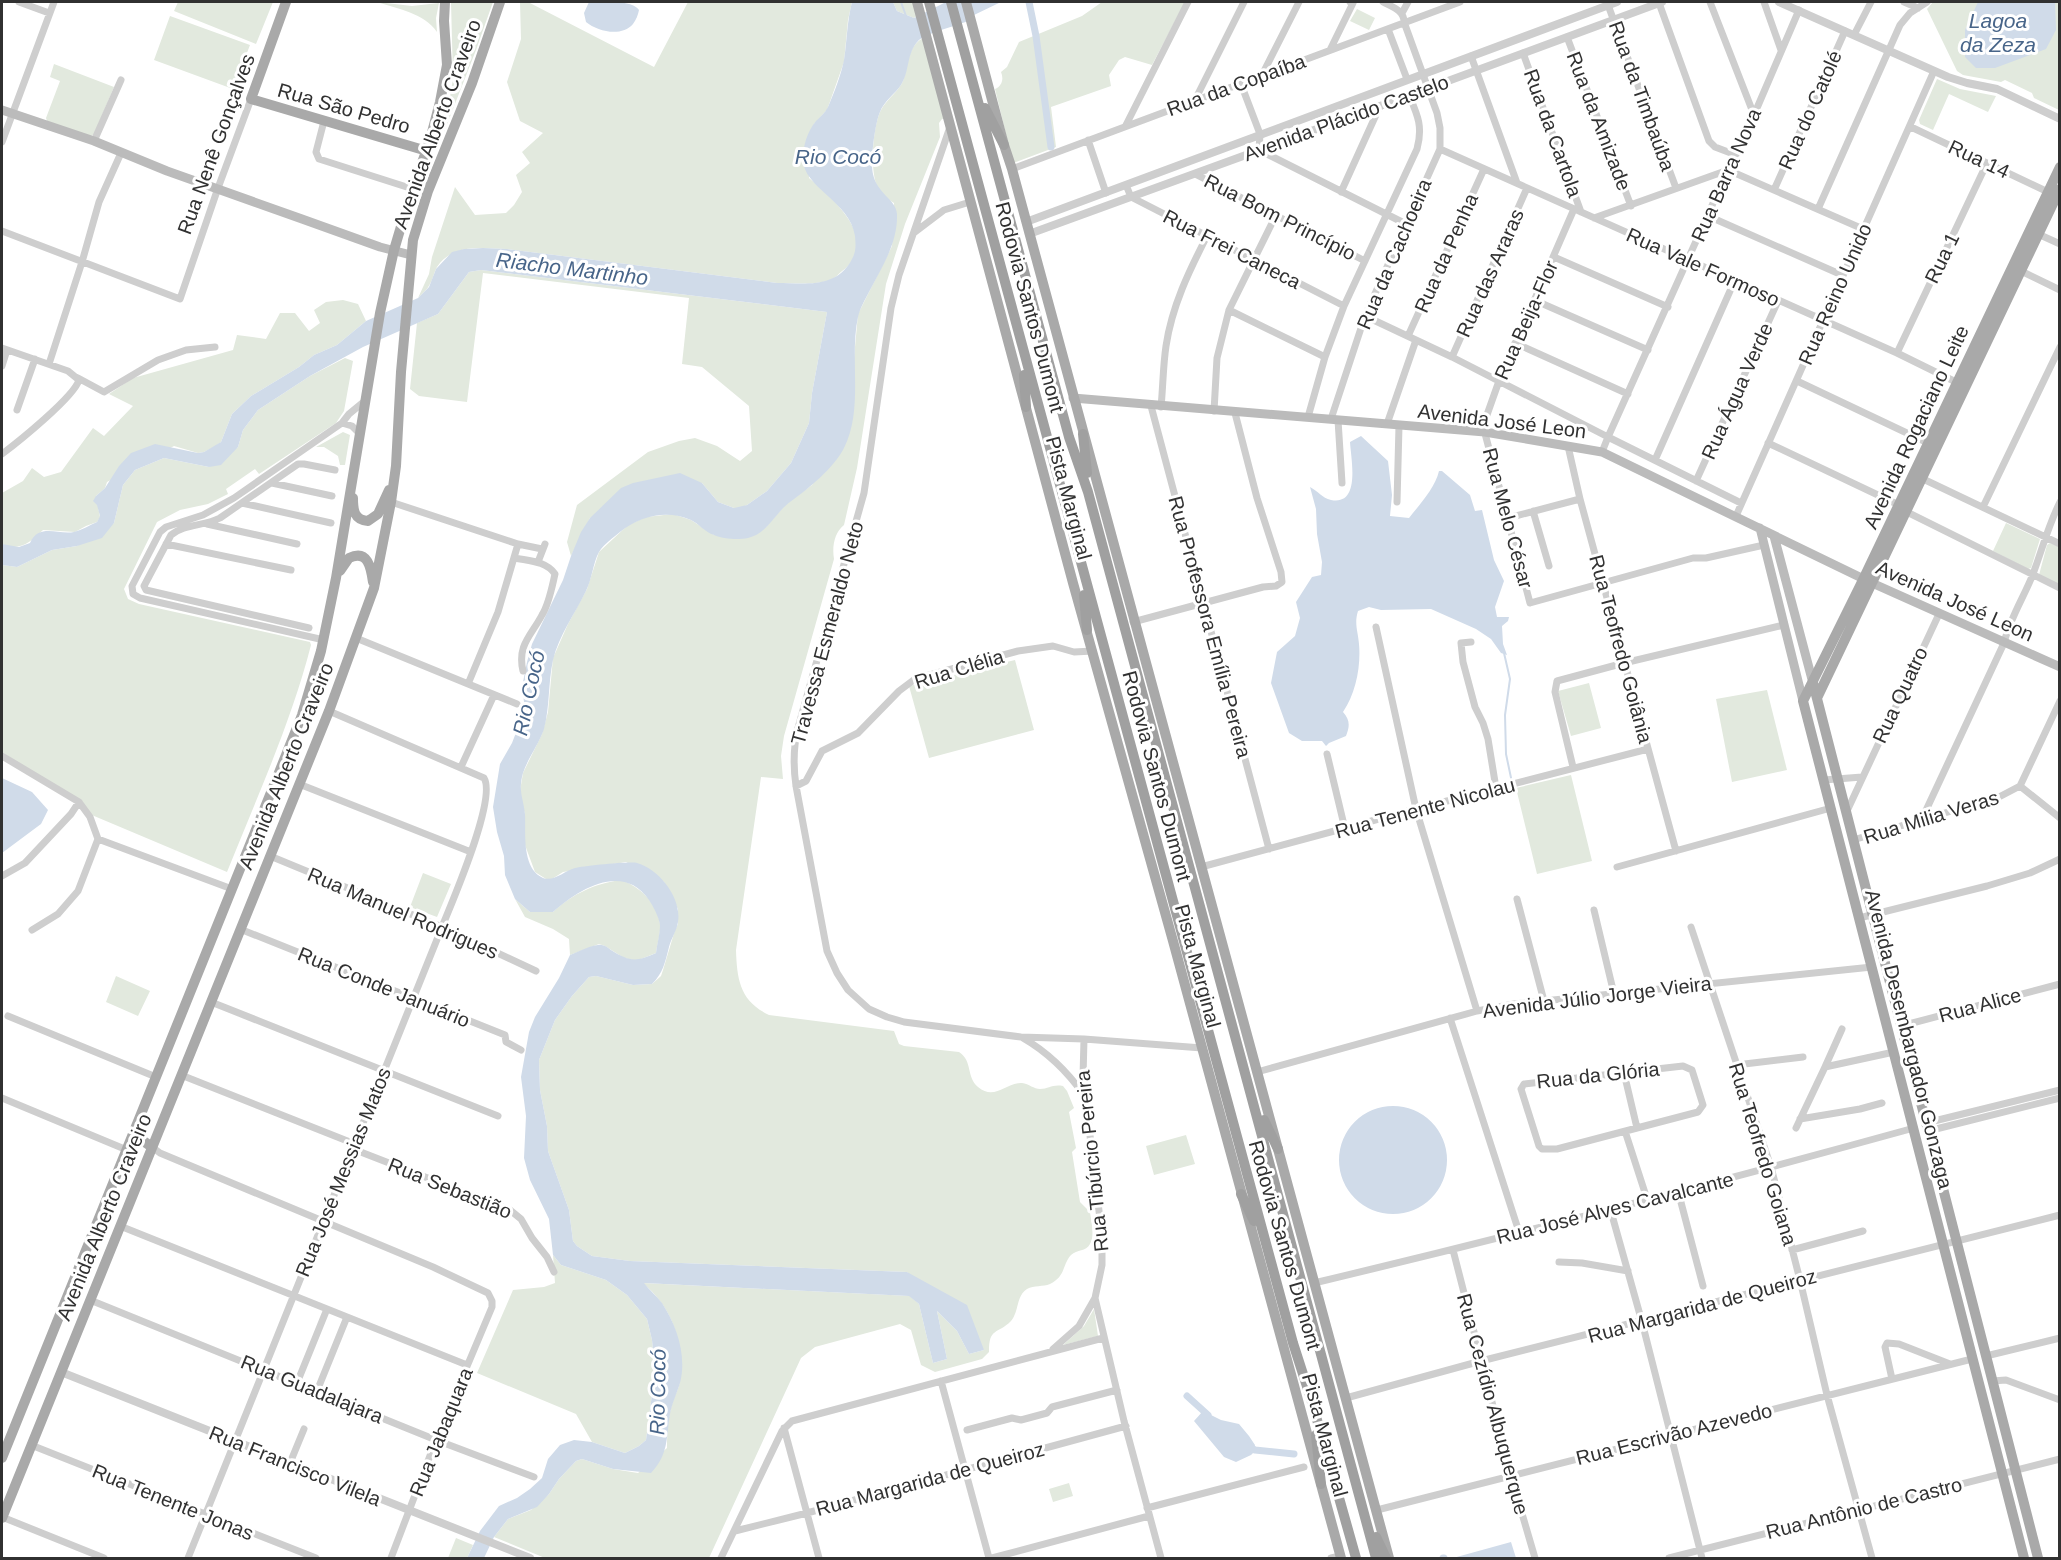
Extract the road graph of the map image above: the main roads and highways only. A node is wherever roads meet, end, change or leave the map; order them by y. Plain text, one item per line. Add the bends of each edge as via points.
1 (286, 2) edge
2 (445, 2) edge
3 (500, 2) edge
4 (916, 2) edge
5 (929, 2) edge
6 (951, 2) edge
7 (966, 2) edge
8 (973, 84) junction
9 (251, 99) joint
10 (2, 110) edge
11 (1004, 146) junction
12 (427, 151) junction
13 (2060, 167) edge
14 (2060, 189) edge
15 (2054, 199) edge
16 (394, 250) junction
17 (411, 255) junction
18 (2016, 269) junction
19 (1023, 354) junction
20 (1961, 384) junction
21 (1073, 398) junction
22 (1026, 407) junction
23 (1083, 434) junction
24 (353, 473) junction
25 (395, 476) junction
26 (1088, 492) junction
27 (1902, 508) junction
28 (1760, 528) junction
29 (1774, 536) junction
30 (1079, 556) junction
31 (336, 578) junction
32 (1868, 581) junction
33 (374, 588) junction
34 (1087, 630) junction
35 (2060, 667) edge
36 (1813, 683) junction
37 (1817, 698) junction
38 (1803, 701) junction
39 (1252, 1095) junction
40 (133, 1134) junction
41 (152, 1148) junction
42 (1278, 1149) junction
43 (1241, 1194) junction
44 (1266, 1246) junction
45 (1312, 1402) junction
46 (2, 1458) edge
47 (1321, 1484) junction
48 (1364, 1515) junction
49 (2, 1517) edge
50 (1338, 1558) edge
51 (1356, 1558) edge
52 (1376, 1558) edge
53 (1388, 1558) edge
54 (2025, 1558) edge
55 (2038, 1558) edge

1 - 9 main road, Rua Nenê Gonçalves
2 - 12 main road, Avenida Alberto Craveiro via 447,65
3 - 17 main road, Avenida Alberto Craveiro via 420,214
4 - 22 main road, Pista Marginal
5 - 19 highway, Rodovia Santos Dumont
6 - 8 highway, Rodovia Santos Dumont
7 - 11 main road, Pista Marginal
8 - 11 highway
8 - 26 highway, Rodovia Santos Dumont via 1069,436
9 - 12 main road, Rua São Pedro
10 - 16 main road
11 - 21 main road, Pista Marginal
12 - 16 main road, Avenida Alberto Craveiro
13 - 15 main road, Avenida Rogaciano Leite
14 - 15 main road, Avenida Rogaciano Leite
15 - 18 main road, Avenida Rogaciano Leite
15 - 18 main road, Avenida Rogaciano Leite
16 - 17 main road
16 - 24 main road, Avenida Alberto Craveiro
17 - 25 main road, Avenida Alberto Craveiro
18 - 20 main road, Avenida Rogaciano Leite
19 - 22 highway
19 - 30 highway, Rodovia Santos Dumont
20 - 27 main road, Avenida Rogaciano Leite via 1928,443
20 - 27 main road, Avenida Rogaciano Leite via 1921,478
21 - 23 main road, Pista Marginal
21 - 28 main road, Avenida José Leon via 1485,432 1602,452
22 - 34 main road, Pista Marginal
23 - 26 highway
23 - 42 main road, Pista Marginal
24 - 25 main road via 354,511 365,521 376,516
24 - 31 main road, Avenida Alberto Craveiro
25 - 33 main road, Avenida Alberto Craveiro
26 - 39 highway, Rodovia Santos Dumont
27 - 32 main road, Avenida Rogaciano Leite
28 - 29 main road, Avenida José Leon
28 - 38 main road, Avenida Desembargador Gonzaga
29 - 32 main road, Avenida José Leon
29 - 36 main road, Avenida Desembargador Gonzaga
30 - 34 highway
30 - 44 highway, Rodovia Santos Dumont
31 - 33 main road via 348,559 360,555 369,563
31 - 40 main road, Avenida Alberto Craveiro via 324,640 302,715
32 - 35 main road, Avenida José Leon
32 - 36 main road, Avenida Rogaciano Leite
32 - 37 main road, Avenida Rogaciano Leite
33 - 41 main road, Avenida Alberto Craveiro via 329,711
34 - 43 main road, Pista Marginal
36 - 37 main road, Avenida Desembargador Gonzaga
36 - 38 main road, Avenida Rogaciano Leite
37 - 55 main road, Avenida Desembargador Gonzaga
38 - 54 main road, Avenida Desembargador Gonzaga
39 - 42 highway
39 - 48 highway, Rodovia Santos Dumont
40 - 41 main road
40 - 46 main road, Avenida Alberto Craveiro
41 - 49 main road, Avenida Alberto Craveiro
42 - 53 main road, Pista Marginal
43 - 44 highway
43 - 47 main road, Pista Marginal
44 - 45 highway, Rodovia Santos Dumont
45 - 47 highway
45 - 51 highway, Rodovia Santos Dumont
47 - 50 main road, Pista Marginal
48 - 52 highway, Rodovia Santos Dumont
48 - 53 highway

